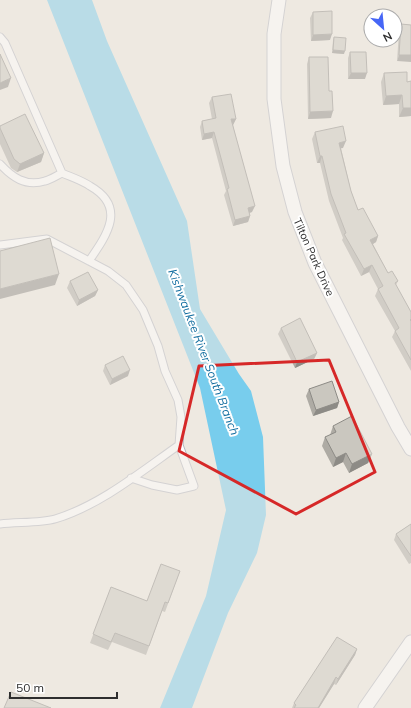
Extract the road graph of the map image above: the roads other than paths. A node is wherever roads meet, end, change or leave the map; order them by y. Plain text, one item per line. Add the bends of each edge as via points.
1 (279, 0) edge
2 (0, 37) edge
3 (0, 164) edge
4 (62, 173) junction
5 (0, 245) edge
6 (89, 261) junction
7 (179, 446) junction
8 (411, 449) edge
9 (131, 478) junction
10 (0, 524) edge
11 (411, 642) edge
12 (365, 708) edge

1 - 8 street, Tilton Park Drive via 274,34 274,99 283,166 295,212 315,263
2 - 4 lane via 5,43
3 - 4 lane via 12,176 29,183 45,182
4 - 6 lane via 90,186 111,208 110,223 103,241
5 - 6 lane via 47,239
6 - 7 lane via 126,285 143,310 178,400 181,417
7 - 9 lane
7 - 9 lane via 194,486 177,490
9 - 10 lane via 99,499 54,519
11 - 12 street

